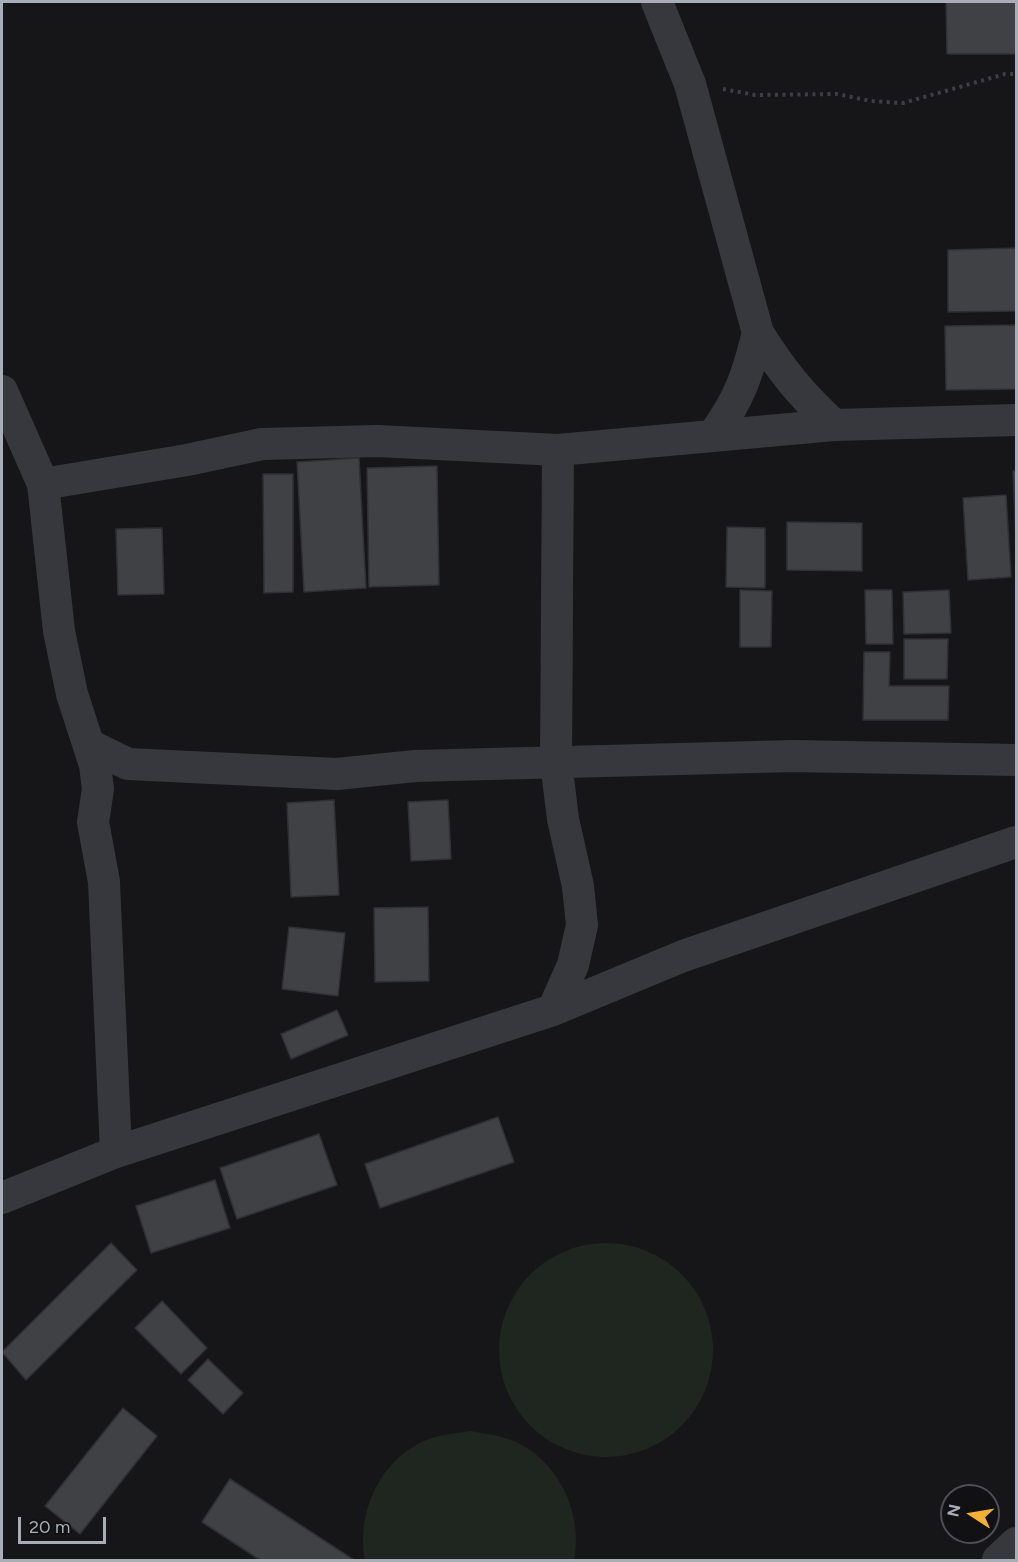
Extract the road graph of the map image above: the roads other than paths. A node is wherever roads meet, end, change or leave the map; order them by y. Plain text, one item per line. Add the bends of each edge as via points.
1 (657, 2) edge
2 (758, 333) junction
3 (2, 391) edge
4 (1017, 420) edge
5 (834, 424) junction
6 (714, 434) junction
7 (558, 450) junction
8 (43, 484) junction
9 (91, 746) junction
10 (1017, 760) edge
11 (556, 762) junction
12 (128, 764) junction
13 (98, 789) junction
14 (1017, 842) edge
15 (553, 1010) junction
16 (116, 1152) junction
17 (2, 1198) edge
18 (1017, 1543) edge
19 (998, 1560) edge

1 - 2 street via 690,84
2 - 5 street via 780,370
2 - 6 street via 746,380 734,407
3 - 8 street
4 - 5 street
5 - 6 street
6 - 7 street
7 - 8 street via 377,441 262,444
7 - 11 street
8 - 9 street via 59,631 72,694
9 - 12 street
9 - 13 street
10 - 11 street via 793,756
11 - 12 street via 415,765 337,774
11 - 15 street via 582,925 573,965
12 - 13 street
13 - 16 street via 93,822 104,882
14 - 15 street via 682,956
15 - 16 street
16 - 17 street
18 - 19 street

